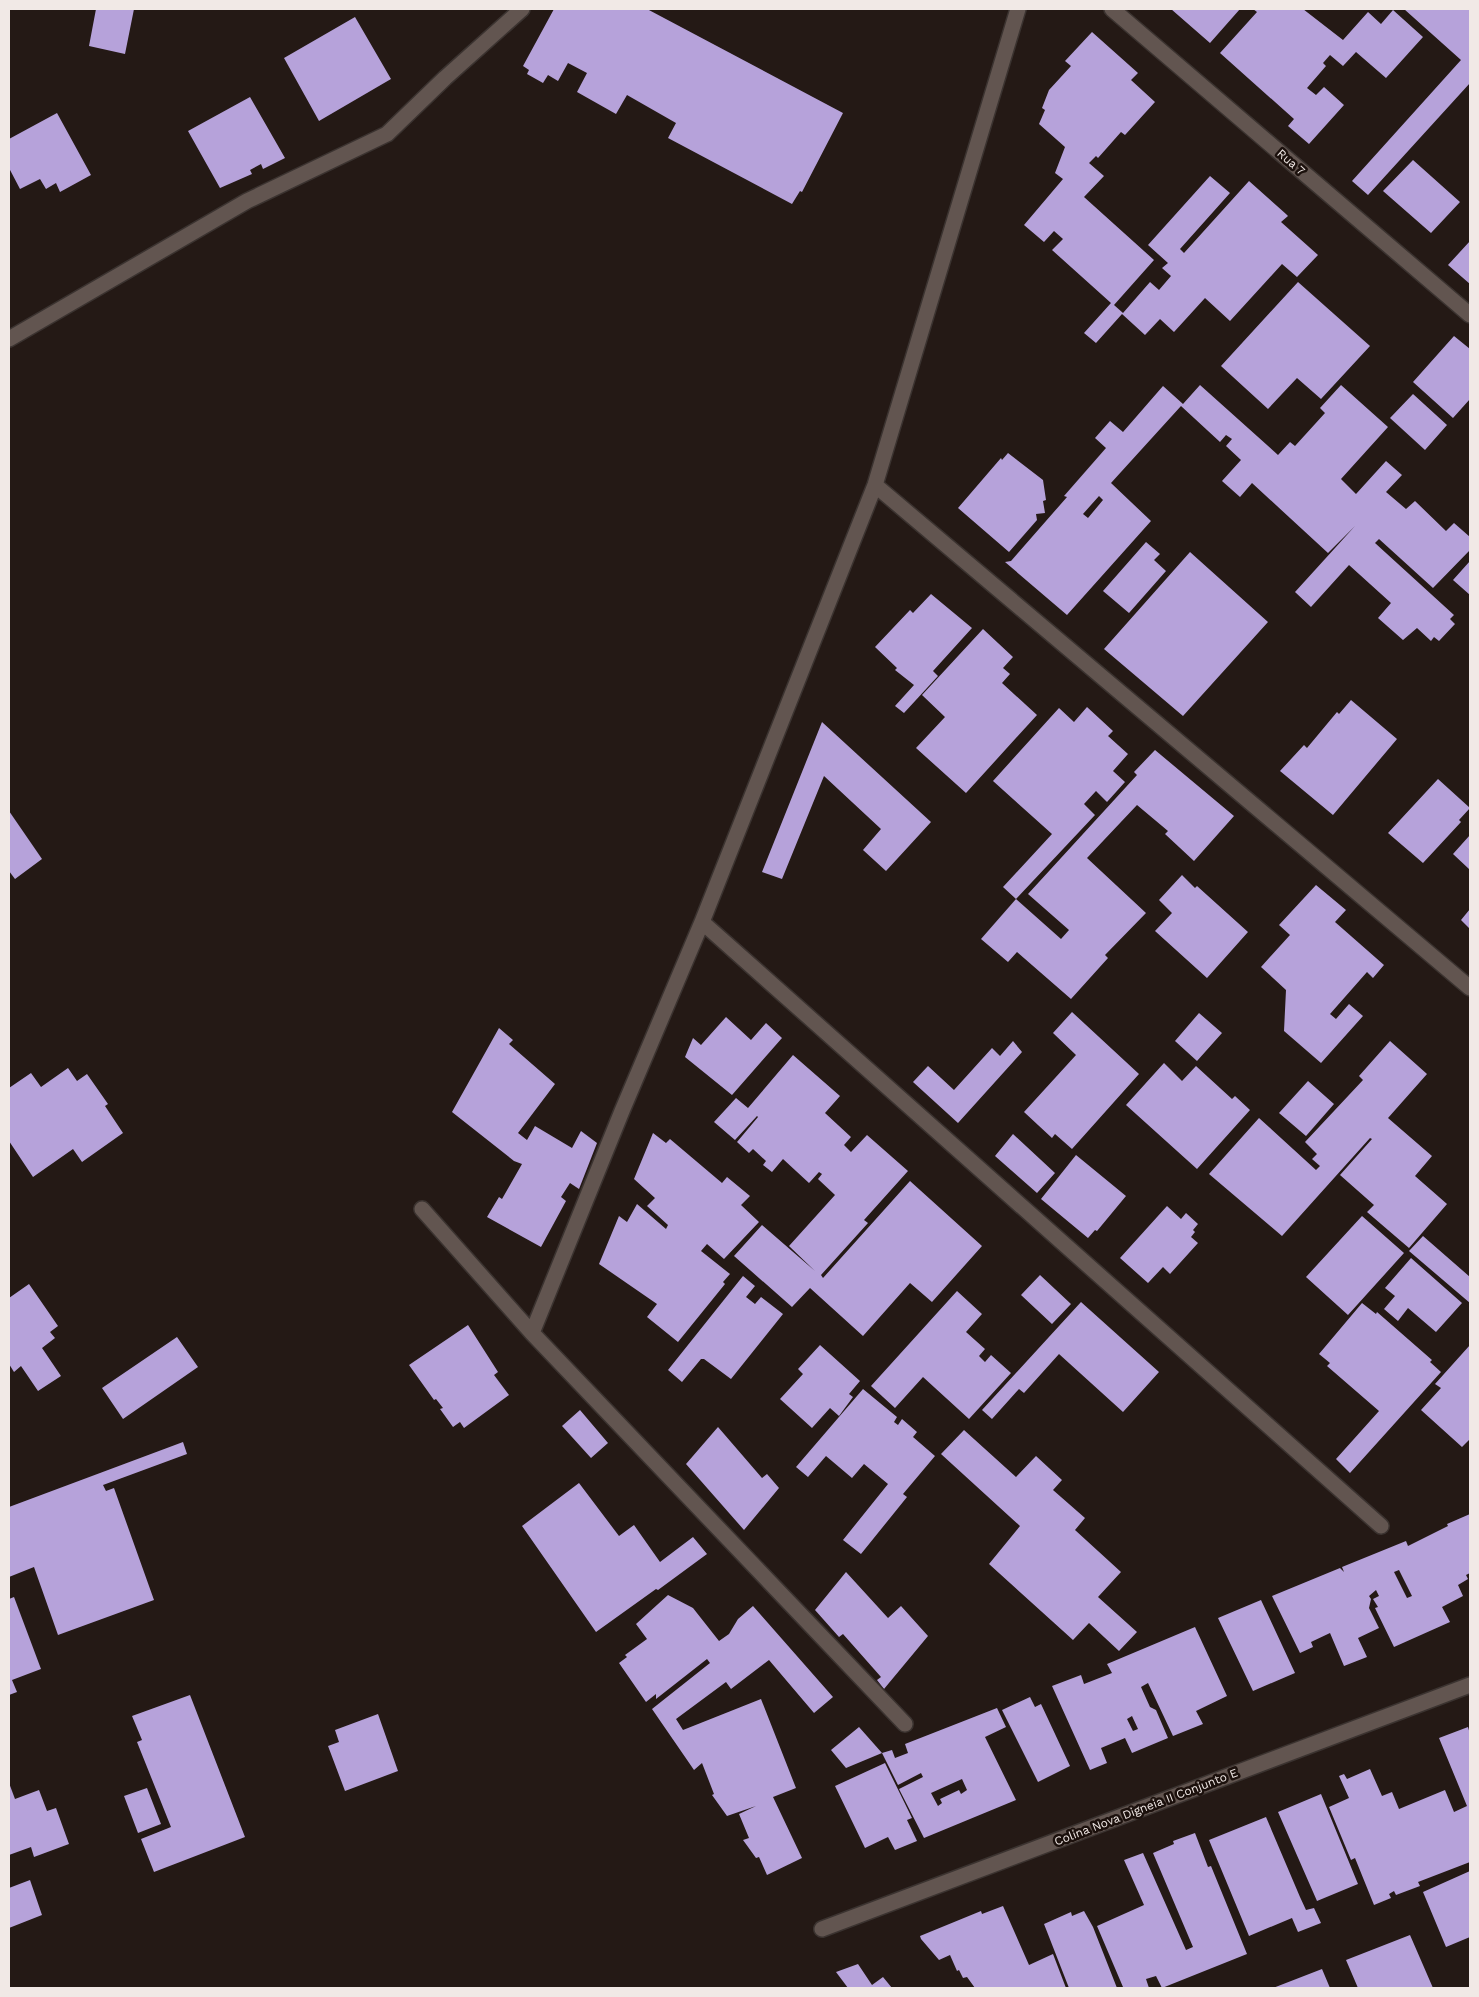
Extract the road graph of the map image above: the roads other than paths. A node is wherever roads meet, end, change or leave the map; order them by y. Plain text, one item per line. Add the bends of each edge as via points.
1 (522, 9) edge
2 (1018, 9) edge
3 (1112, 9) edge
4 (1470, 315) edge
5 (9, 339) edge
6 (875, 485) junction
7 (702, 922) junction
8 (1470, 988) edge
9 (422, 1209) dead end
10 (532, 1333) junction
11 (1382, 1526) dead end
12 (1470, 1685) edge
13 (905, 1724) dead end
14 (822, 1929) dead end

1 - 5 street via 387,134 247,201
2 - 6 street
3 - 4 street, Rua 7
6 - 7 street
6 - 8 street
7 - 10 street
7 - 11 street
9 - 10 street
10 - 13 street
12 - 14 street, Colina Nova Digneia II Conjunto E

